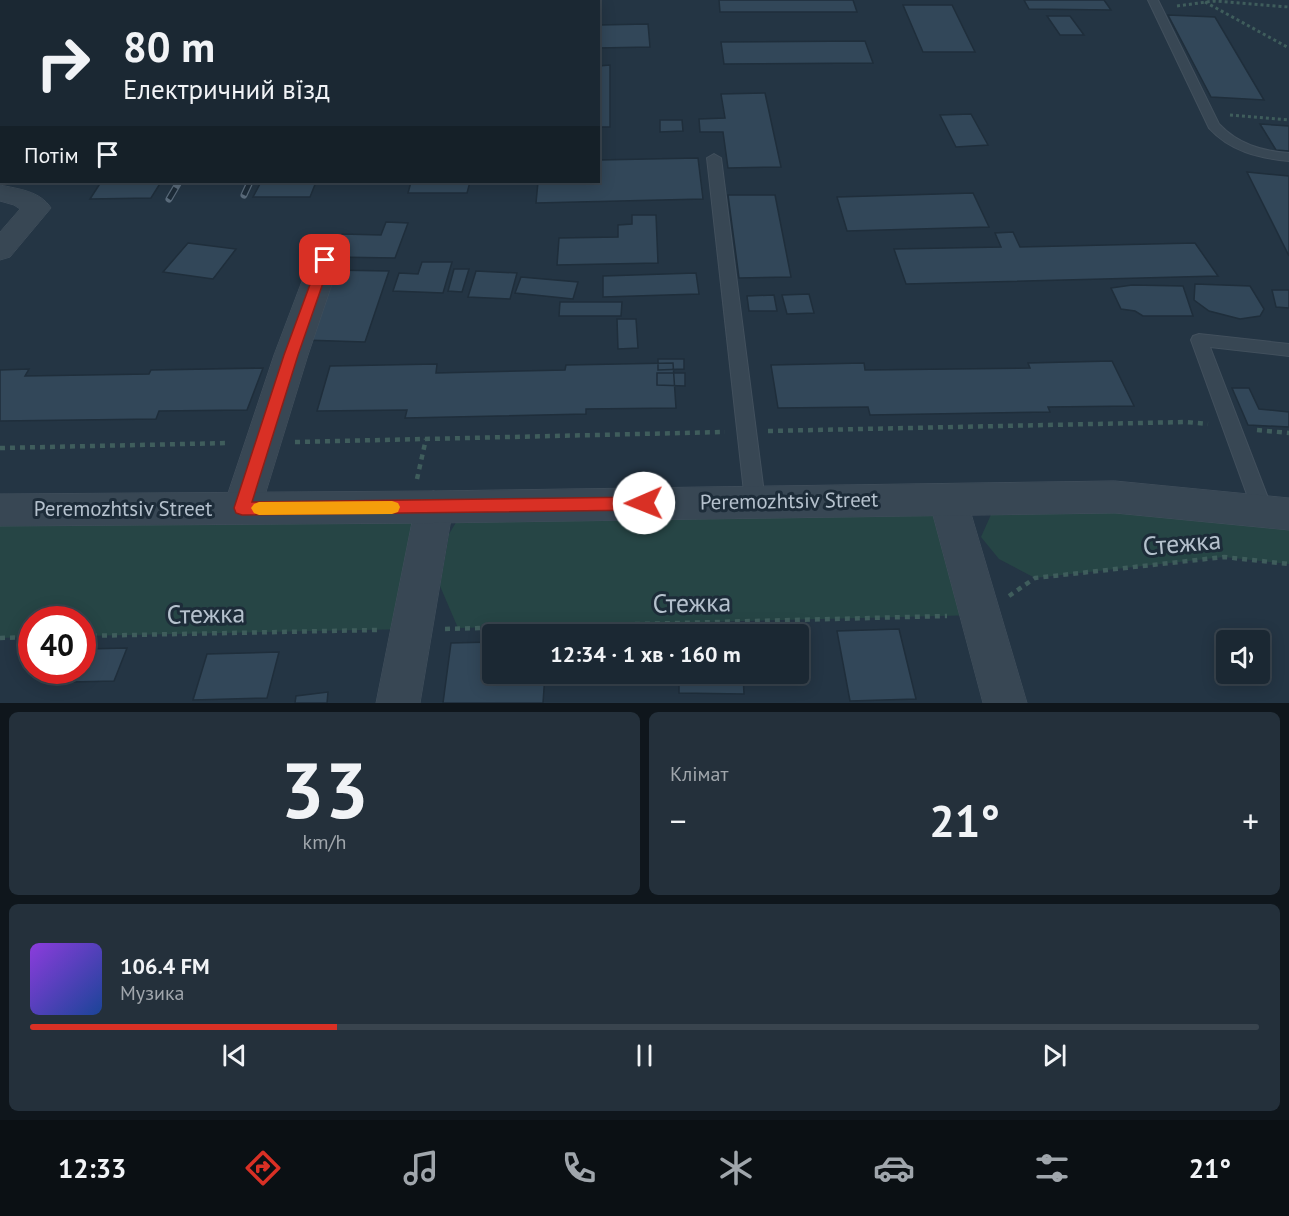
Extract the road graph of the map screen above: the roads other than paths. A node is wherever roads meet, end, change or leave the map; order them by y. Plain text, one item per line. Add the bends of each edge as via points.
1 (1155, 5) edge
2 (1289, 157) edge
3 (714, 158) dead end
4 (0, 193) edge
5 (0, 250) edge
6 (325, 260) dead end
7 (1289, 350) edge
8 (425, 494) junction
9 (948, 500) junction
10 (755, 501) junction
11 (242, 508) junction
12 (0, 510) edge
13 (1276, 512) edge
14 (398, 703) edge
15 (1005, 703) edge

1 - 2 lane via 1222,136 1255,152
3 - 10 lane
4 - 5 street via 24,199 37,208
6 - 11 street
7 - 13 lane via 1199,340 1231,427
8 - 10 street, Peremozhtsiv Street
8 - 11 street, Peremozhtsiv Street
8 - 14 street via 411,629
9 - 10 street, Peremozhtsiv Street
9 - 13 street, Peremozhtsiv Street via 1115,497
9 - 15 street
11 - 12 street, Peremozhtsiv Street

